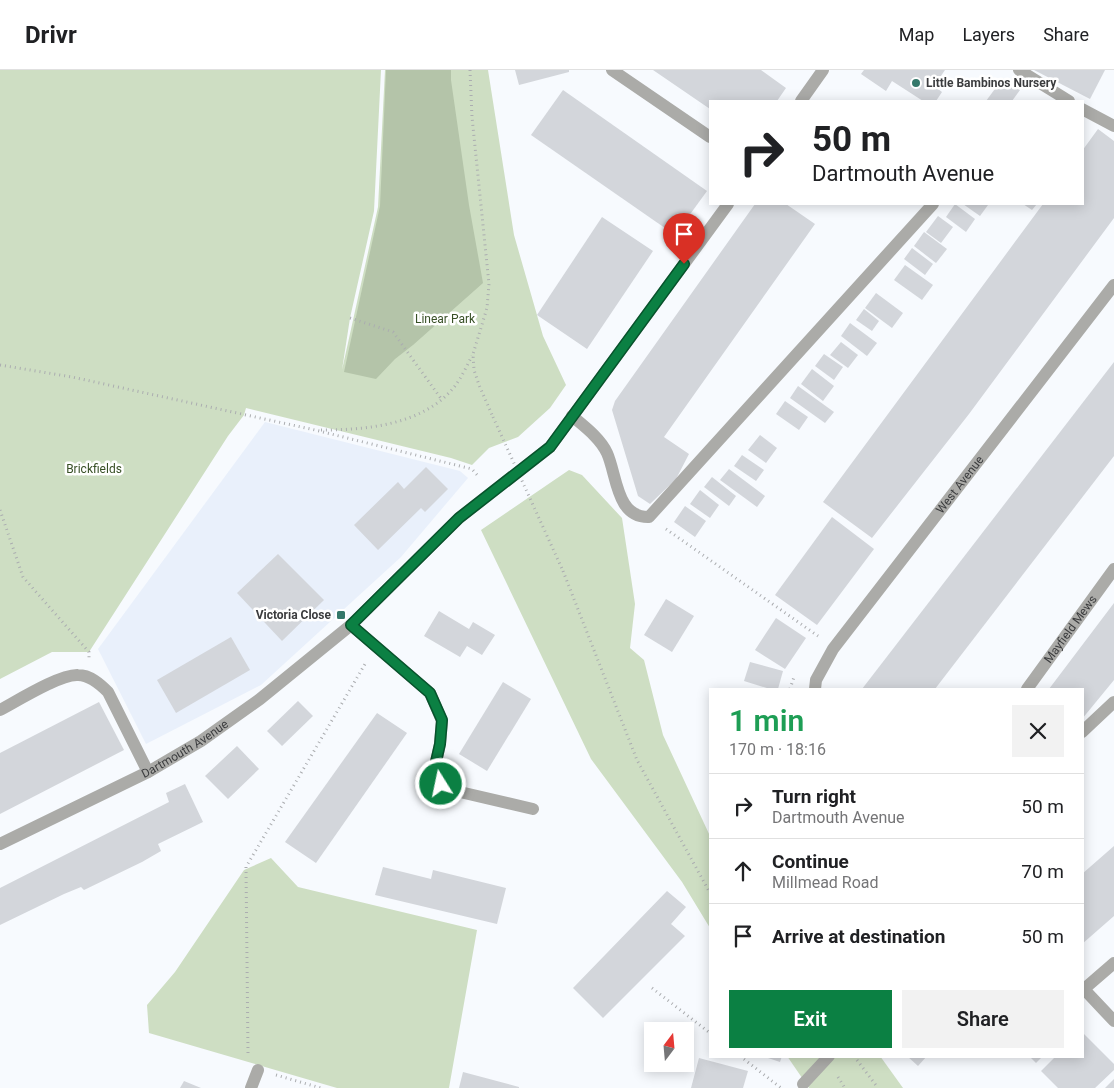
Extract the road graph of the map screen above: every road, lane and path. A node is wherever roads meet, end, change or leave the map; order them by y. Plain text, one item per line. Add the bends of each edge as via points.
1 (470, 70) edge
2 (612, 70) edge
3 (823, 70) edge
4 (1019, 70) edge
5 (1051, 98) edge
6 (802, 100) edge
7 (1084, 110) edge
8 (1114, 126) edge
9 (709, 136) edge
10 (727, 205) edge
11 (932, 205) edge
12 (1114, 285) edge
13 (350, 318) dead end
14 (473, 354) junction
15 (0, 365) edge
16 (442, 400) junction
17 (572, 416) junction
18 (315, 430) junction
19 (491, 491) junction
20 (0, 510) edge
21 (649, 517) junction
22 (1114, 569) edge
23 (351, 625) junction
24 (821, 638) dead end
25 (375, 646) junction
26 (799, 670) dead end
27 (87, 677) junction
28 (790, 688) edge
29 (816, 688) edge
30 (1028, 688) edge
31 (1114, 702) edge
32 (0, 710) edge
33 (1084, 730) edge
34 (148, 772) junction
35 (533, 809) dead end
36 (0, 844) edge
37 (709, 891) edge
38 (1114, 963) edge
39 (1084, 987) edge
40 (652, 988) dead end
41 (1084, 989) edge
42 (1114, 1021) edge
43 (709, 1032) edge
44 (742, 1058) edge
45 (827, 1058) edge
46 (856, 1058) edge
47 (258, 1070) junction
48 (801, 1086) edge
49 (251, 1088) edge
50 (321, 1088) edge
51 (780, 1088) edge
52 (878, 1088) edge

1 - 14 path via 490,284 487,308
2 - 9 street
3 - 6 street
4 - 5 street
7 - 8 street
10 - 17 street, Dartmouth Avenue
11 - 21 street
12 - 29 street, West Avenue via 833,649 816,680
13 - 16 path via 393,332
14 - 16 path via 456,385
14 - 37 path, bridge via 479,385 563,571 637,760
15 - 18 path via 72,377
16 - 18 path via 415,415 384,425 351,430
17 - 19 street, Dartmouth Avenue via 550,447
17 - 21 street via 598,439 607,453 620,498 632,512
18 - 19 path via 472,469
19 - 23 street, Dartmouth Avenue via 459,518
20 - 27 path via 23,577 89,652
21 - 24 path
22 - 30 street, Mayfield Mews
23 - 25 street
23 - 34 street, Dartmouth Avenue via 260,699
25 - 35 street via 430,693 442,720 435,766 441,784 460,792
25 - 47 path via 246,867 248,1059
26 - 28 path
27 - 32 street via 78,674 64,676
27 - 34 street via 108,692
31 - 33 street
34 - 36 street, Dartmouth Avenue
38 - 39 street
40 - 43 path
41 - 42 street
44 - 51 path
45 - 48 street, bridge
46 - 52 path
47 - 49 street
47 - 50 path

